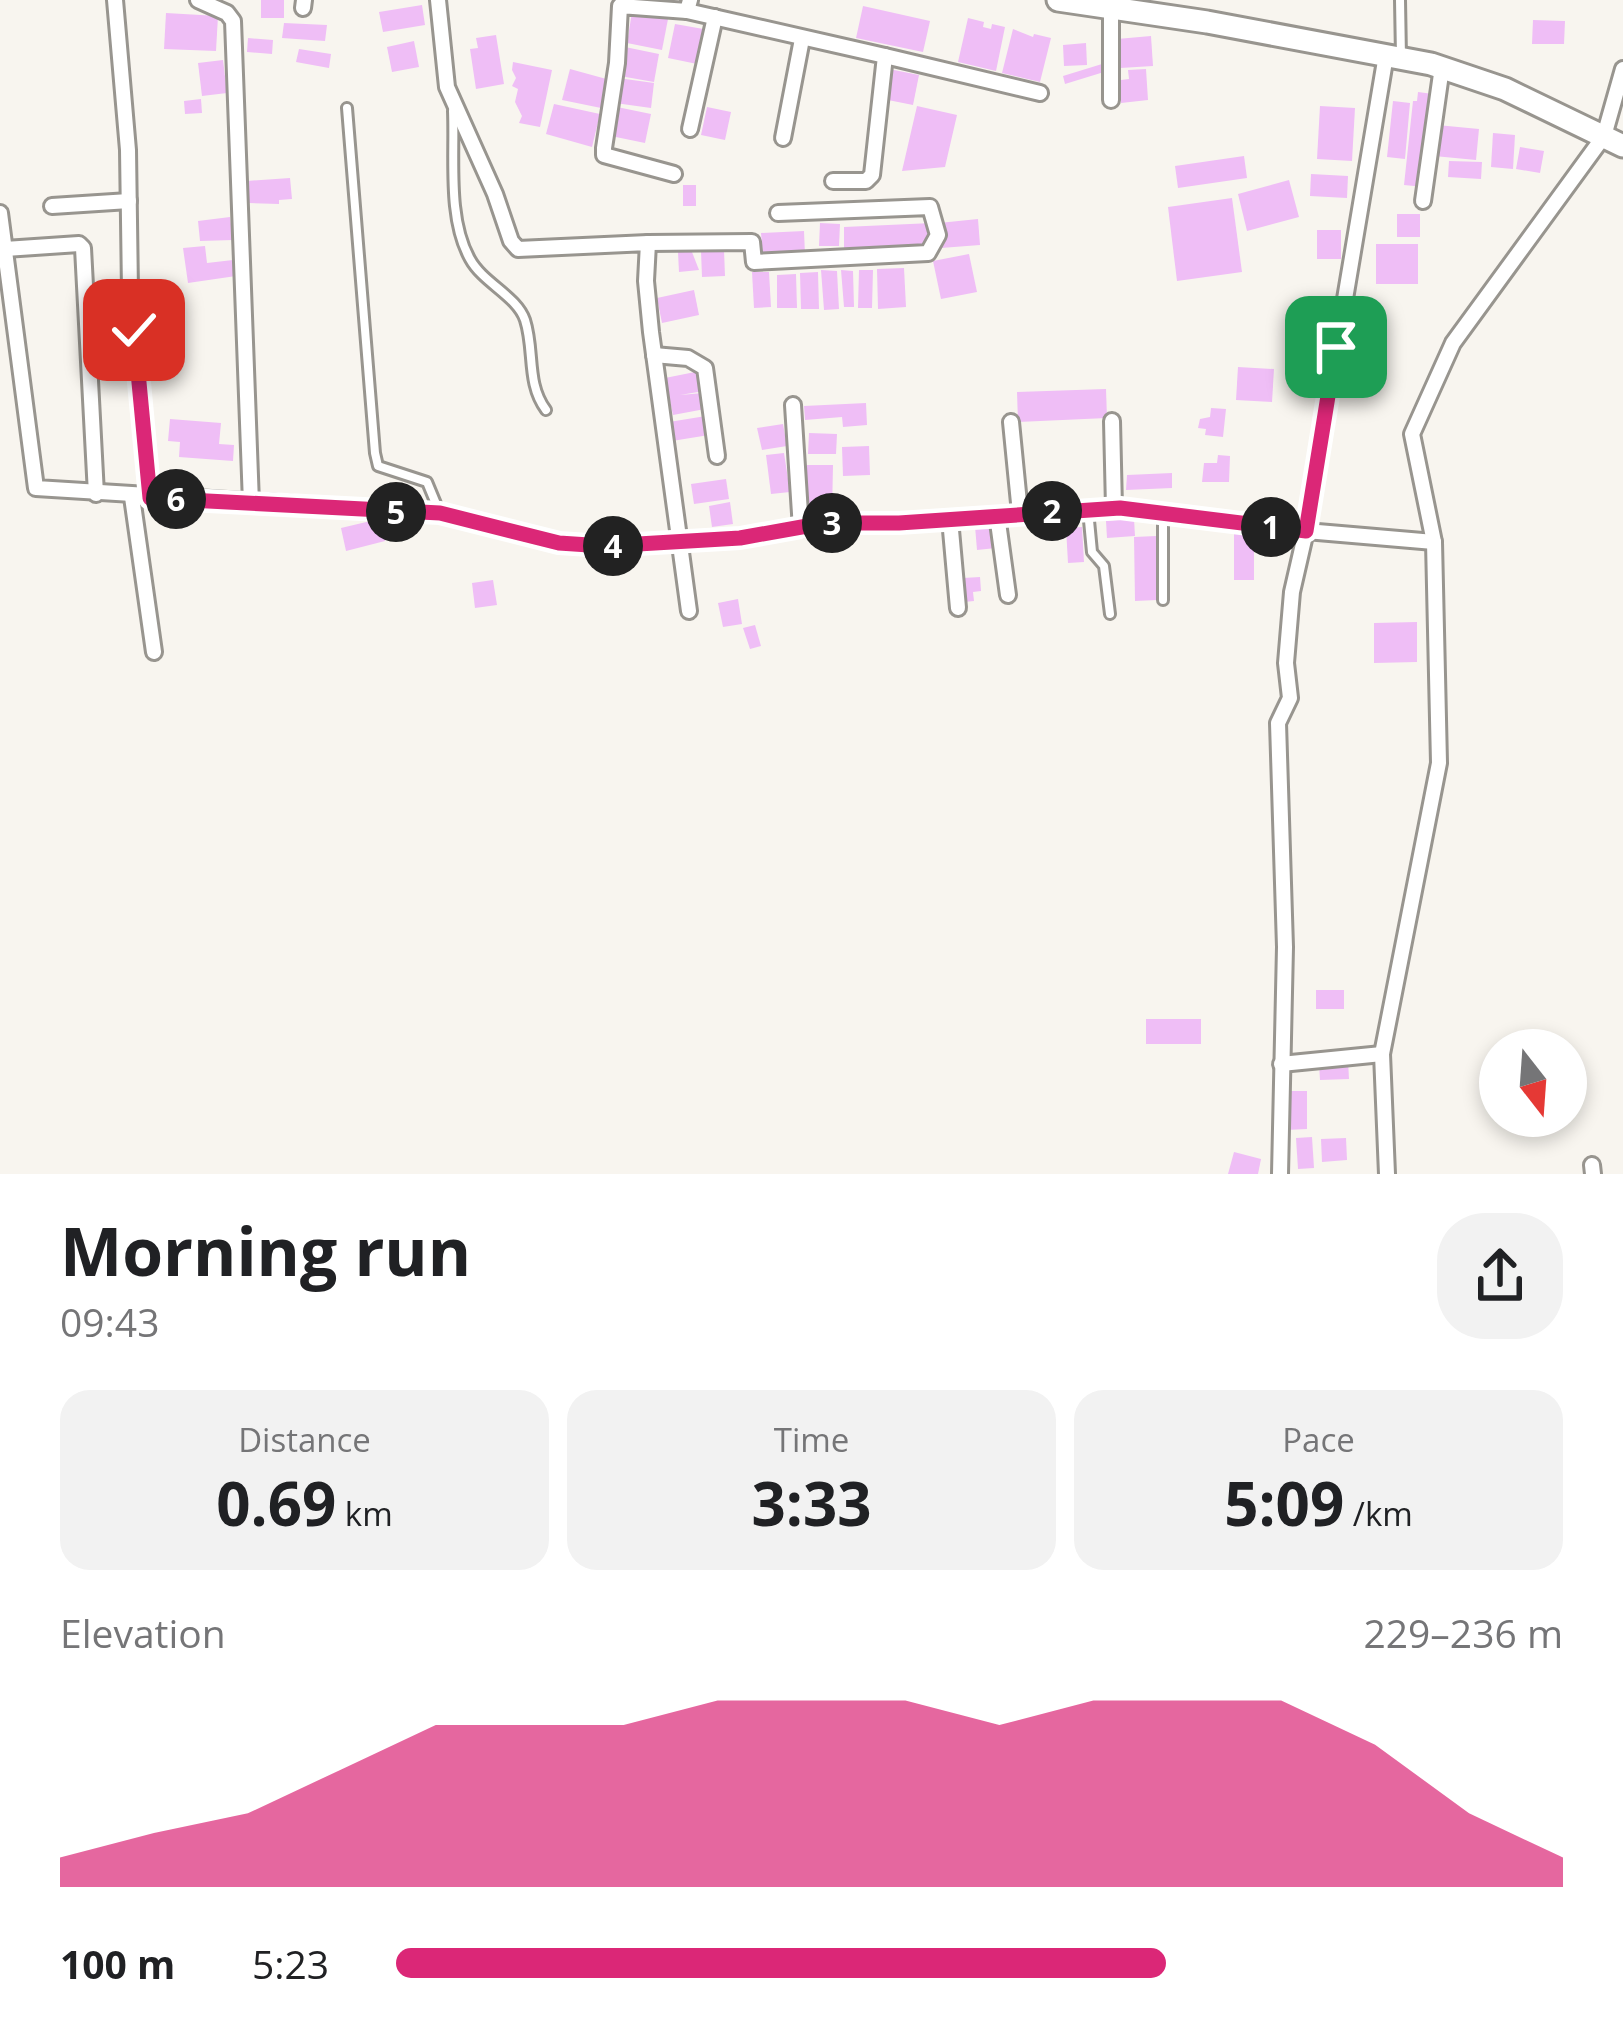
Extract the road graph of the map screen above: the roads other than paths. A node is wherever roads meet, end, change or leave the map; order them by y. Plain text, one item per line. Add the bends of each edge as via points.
1 (115, 0) edge
2 (198, 0) edge
3 (438, 0) edge
4 (1058, 0) edge
5 (1400, 0) edge
6 (689, 6) edge
7 (1111, 10) junction
8 (715, 17) junction
9 (802, 39) junction
10 (885, 56) junction
11 (1393, 57) junction
12 (1442, 67) junction
13 (1623, 69) edge
14 (1040, 93) dead end
15 (1111, 100) dead end
16 (452, 104) junction
17 (347, 108) dead end
18 (690, 129) dead end
19 (783, 138) dead end
20 (1613, 141) edge
21 (674, 174) dead end
22 (833, 182) dead end
23 (129, 201) junction
24 (1423, 201) dead end
25 (52, 206) dead end
26 (0, 213) edge
27 (778, 213) dead end
28 (648, 243) junction
29 (5, 249) junction
30 (654, 355) junction
31 (793, 406) dead end
32 (547, 410) dead end
33 (1112, 421) dead end
34 (1011, 422) dead end
35 (717, 456) dead end
36 (96, 494) junction
37 (132, 496) junction
38 (150, 498) junction
39 (251, 503) junction
40 (1114, 508) junction
41 (1088, 509) junction
42 (440, 513) junction
43 (1020, 513) junction
44 (998, 515) junction
45 (1163, 515) junction
46 (950, 519) junction
47 (801, 529) junction
48 (1306, 531) junction
49 (1434, 542) junction
50 (678, 543) junction
51 (1008, 595) dead end
52 (1163, 600) dead end
53 (958, 608) dead end
54 (689, 611) dead end
55 (1110, 614) dead end
56 (154, 652) dead end
57 (1382, 1054) junction
58 (1281, 1064) junction
59 (1280, 1174) edge
60 (1387, 1174) edge

1 - 23 street
2 - 39 street via 233,22
3 - 16 street
4 - 7 street
5 - 11 lane
6 - 8 street
6 - 21 street via 620,6 604,148 604,155
7 - 11 street
7 - 15 street
8 - 9 street
8 - 18 street
9 - 10 street
9 - 19 street
10 - 14 street
10 - 22 street via 872,175
11 - 12 street
11 - 48 street
12 - 20 street
12 - 24 street
13 - 20 street
16 - 28 street via 518,249
16 - 32 lane via 458,224 478,270 525,317 536,395
17 - 42 lane via 375,453 378,466 427,482
20 - 49 street via 1453,343 1412,434
23 - 25 street
23 - 38 street
26 - 29 street
27 - 28 street via 930,207 938,235 928,253 754,262 752,242
28 - 30 street
29 - 36 street via 36,488
29 - 36 street via 82,248
30 - 35 street via 705,368
30 - 50 street
31 - 47 street
33 - 40 street
34 - 43 street
36 - 37 street
37 - 38 street
37 - 56 street
38 - 39 street
39 - 42 street
40 - 41 street
40 - 45 street
41 - 43 street
41 - 55 lane
42 - 50 street via 559,543
43 - 44 street
44 - 46 street
44 - 51 street
45 - 48 street
45 - 52 lane
46 - 47 street
46 - 53 street
47 - 50 street
48 - 49 street
48 - 58 street via 1292,592 1290,698 1278,723
49 - 57 street via 1439,763
50 - 54 street
57 - 58 street
57 - 60 street
58 - 59 street

